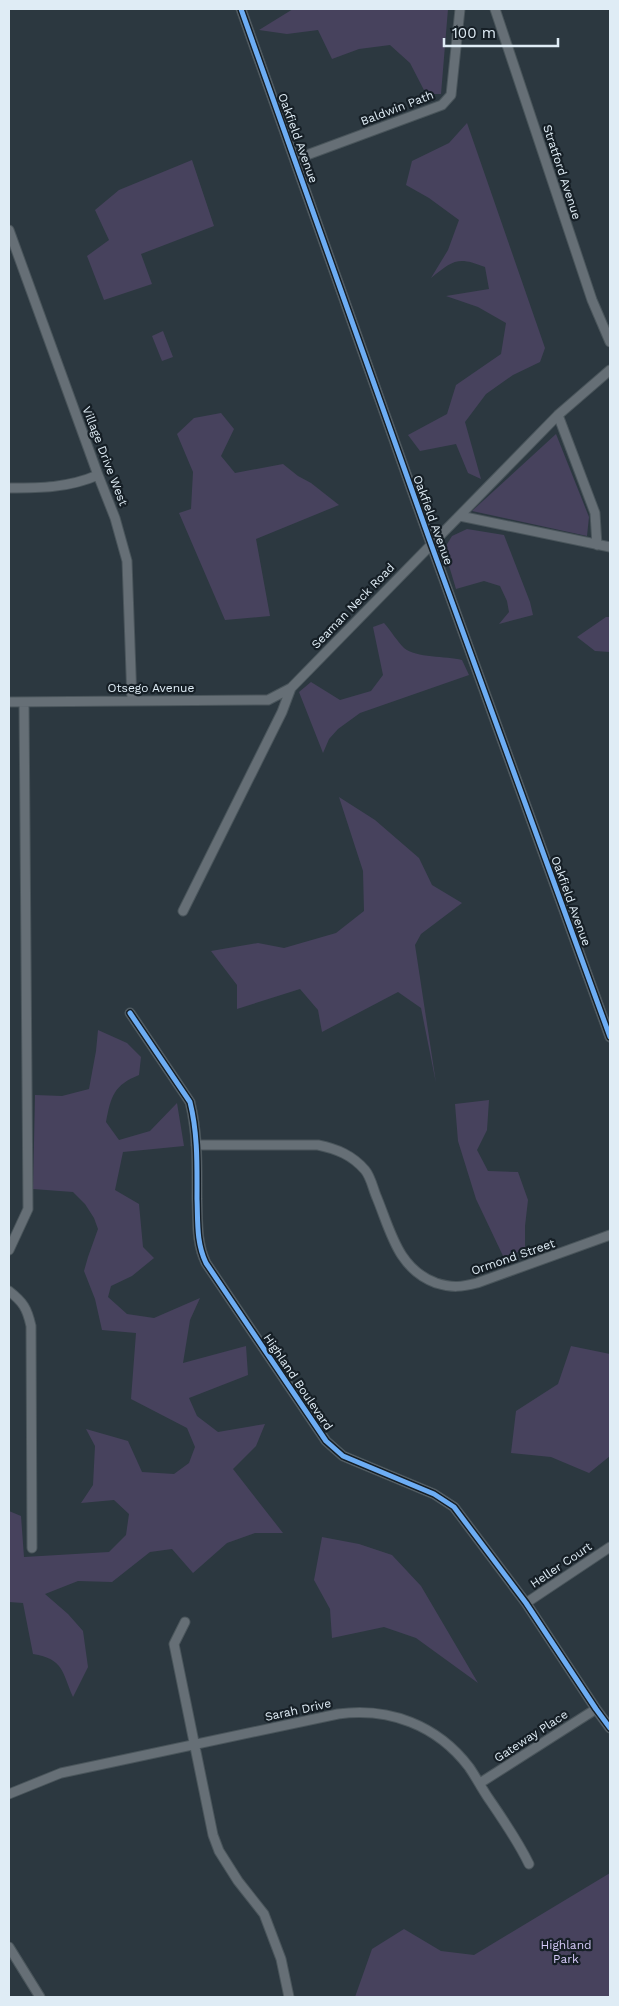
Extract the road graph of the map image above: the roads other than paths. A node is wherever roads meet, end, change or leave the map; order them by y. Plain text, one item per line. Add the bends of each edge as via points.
1 (241, 9) edge
2 (460, 9) edge
3 (494, 9) edge
4 (296, 159) junction
5 (9, 230) edge
6 (610, 342) edge
7 (610, 370) edge
8 (558, 415) junction
9 (98, 476) junction
10 (9, 488) edge
11 (460, 516) junction
12 (431, 544) junction
13 (597, 545) junction
14 (610, 547) edge
15 (291, 688) junction
16 (132, 701) junction
17 (9, 702) edge
18 (24, 702) junction
19 (183, 911) dead end
20 (130, 1013) dead end
21 (610, 1037) edge
22 (196, 1145) junction
23 (610, 1235) edge
24 (9, 1250) edge
25 (9, 1291) edge
26 (610, 1547) edge
27 (32, 1548) dead end
28 (526, 1603) junction
29 (185, 1622) dead end
30 (596, 1709) junction
31 (610, 1728) edge
32 (194, 1745) junction
33 (480, 1783) junction
34 (9, 1794) edge
35 (529, 1864) dead end
36 (9, 1947) edge
37 (40, 1997) edge
38 (289, 1997) edge

1 - 4 street, Oakfield Avenue
2 - 4 street, Baldwin Path via 450,95 442,105
3 - 6 street, Stratford Avenue via 592,300
4 - 12 street, Oakfield Avenue
5 - 9 street, Village Drive West
7 - 8 street, Seaman Neck Road
8 - 11 street, Seaman Neck Road
8 - 13 street via 596,513
9 - 10 street via 54,487
9 - 16 street, Village Drive West via 115,518 127,561
11 - 12 street, Seaman Neck Road
11 - 13 street
12 - 15 street, Seaman Neck Road
12 - 21 street, Oakfield Avenue
13 - 14 street
15 - 16 street, Otsego Avenue via 268,700
15 - 19 street, Seaman Neck Road
16 - 18 street, Otsego Avenue
17 - 18 street, Otsego Avenue
18 - 24 street via 28,1209
20 - 22 street, Highland Boulevard via 190,1102
22 - 23 street, Ormond Street via 318,1145 337,1150 366,1172 400,1254 411,1268 426,1279 446,1286 461,1288 478,1283
22 - 28 street, Highland Boulevard via 200,1250 326,1441 343,1456 434,1494 454,1507
25 - 27 street via 27,1310 31,1326
26 - 28 street, Heller Court
28 - 30 street, Highland Boulevard
29 - 32 street via 174,1644
30 - 31 street, Highland Boulevard
30 - 33 street, Gateway Place
32 - 33 street, Sarah Drive via 338,1714 380,1713 404,1719 444,1742
32 - 34 street, Sarah Drive via 60,1773
32 - 38 street via 219,1851 264,1914 281,1959
33 - 35 street, Sarah Drive
36 - 37 street

